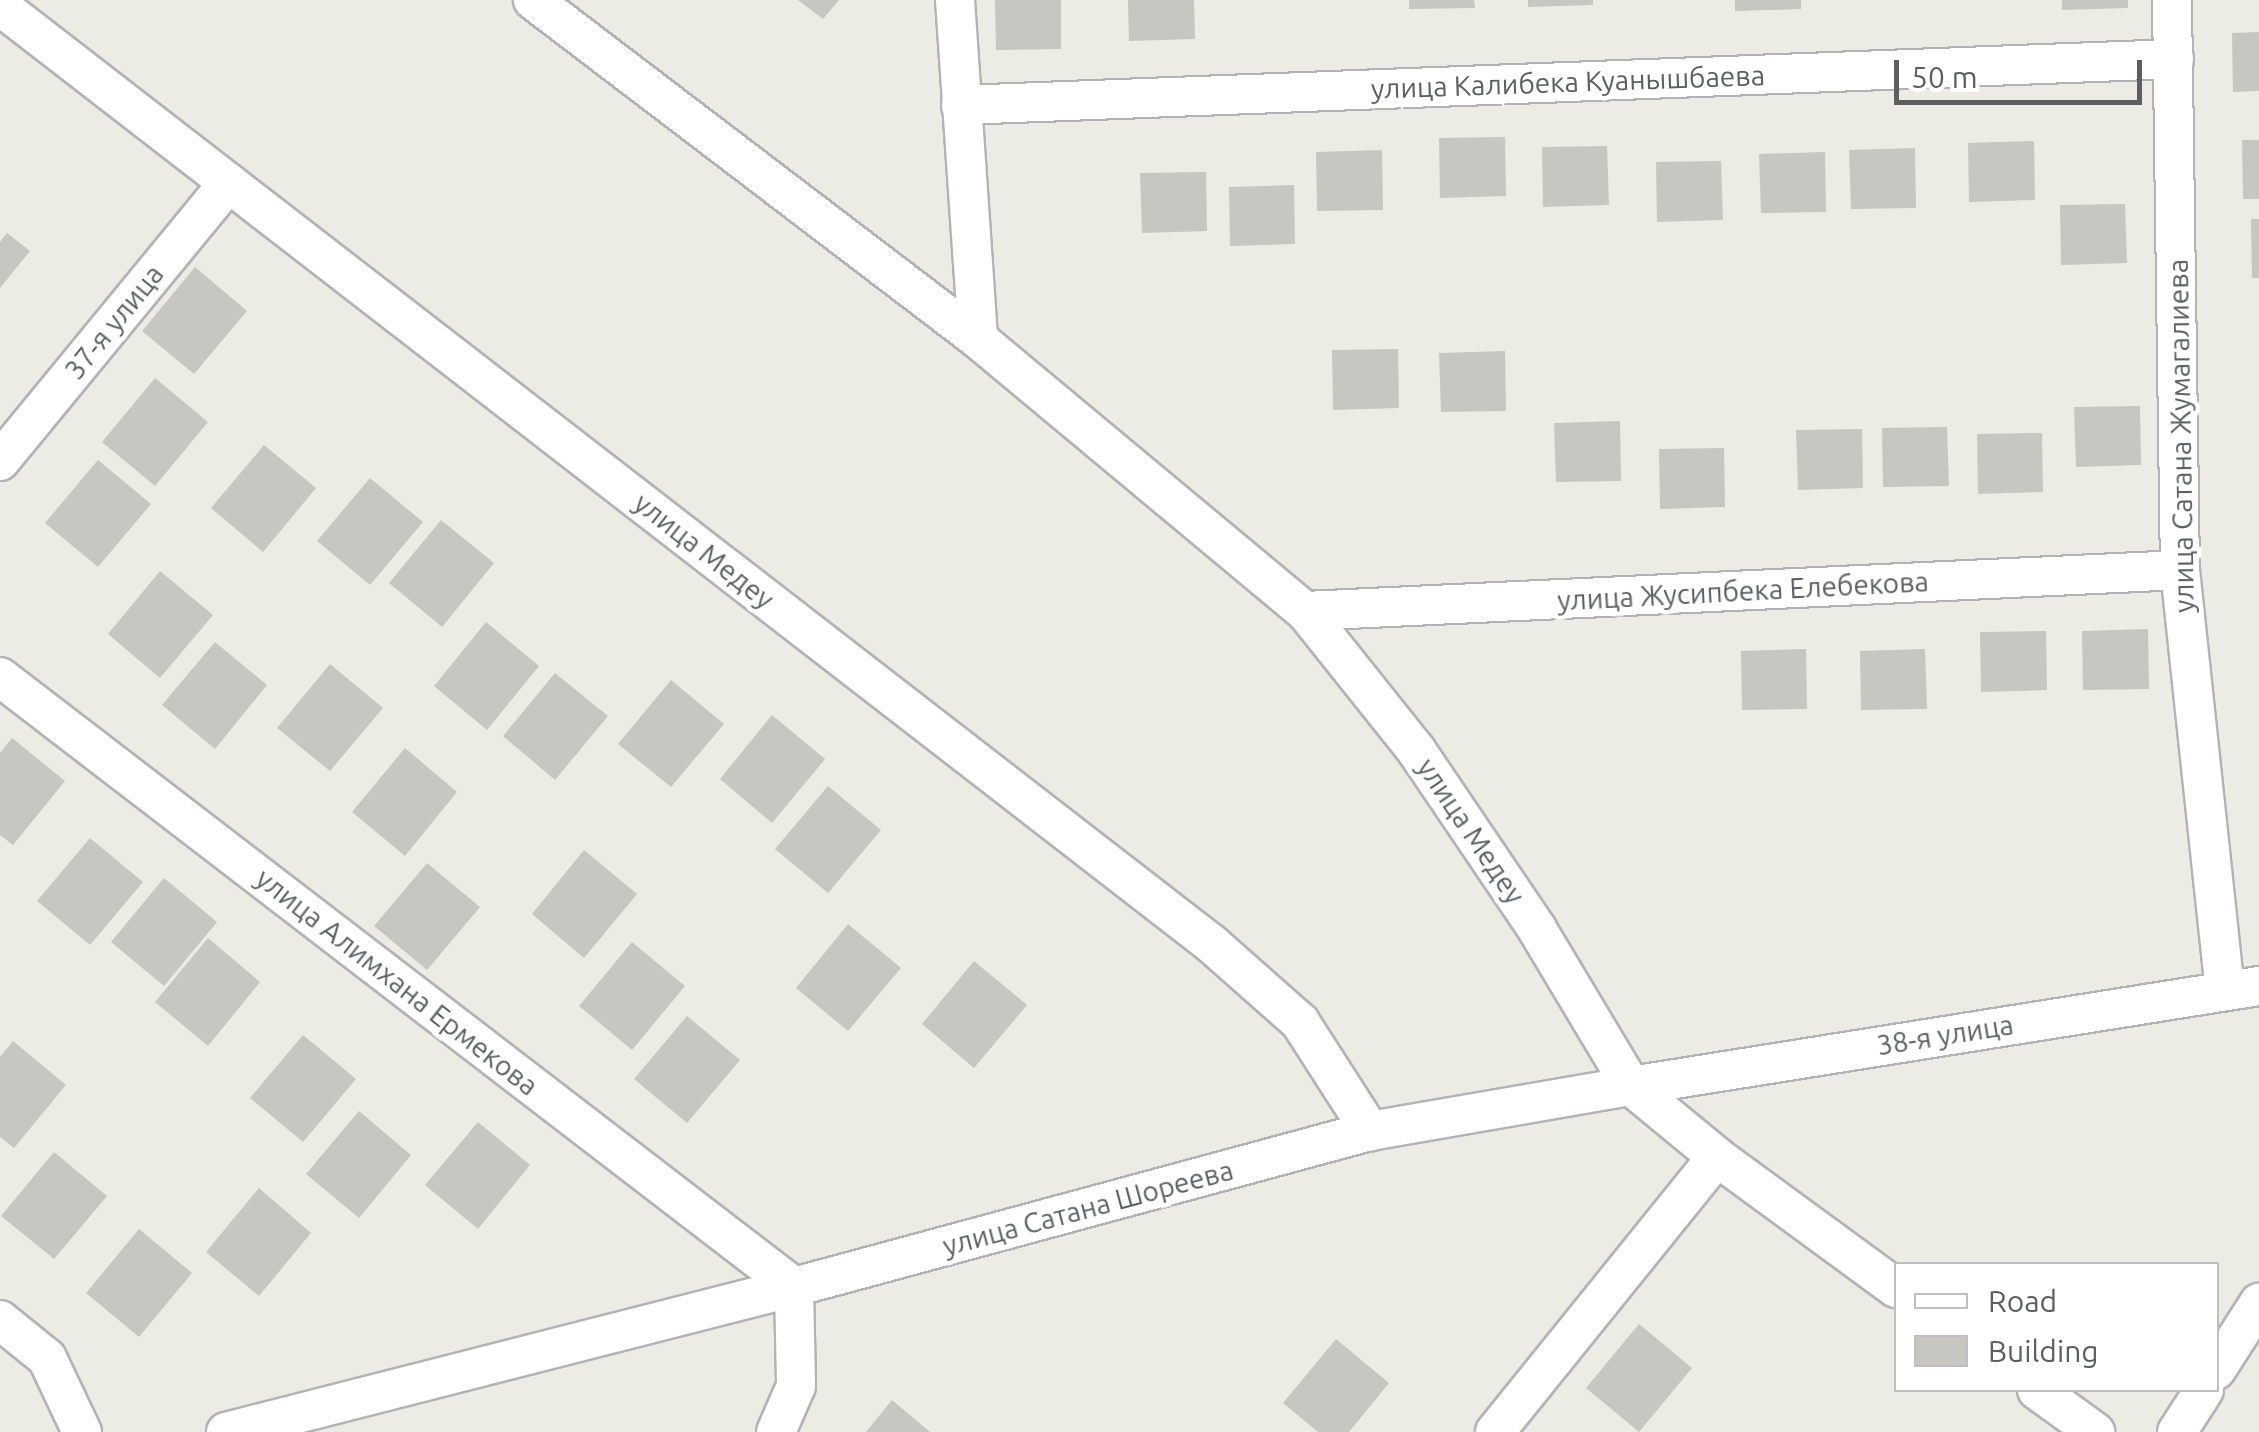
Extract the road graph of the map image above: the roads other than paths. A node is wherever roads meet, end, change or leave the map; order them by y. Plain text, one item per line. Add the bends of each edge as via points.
1 (532, 0) edge
2 (954, 0) edge
3 (2172, 0) edge
4 (0, 6) edge
5 (2174, 59) junction
6 (961, 105) junction
7 (228, 183) junction
8 (978, 340) junction
9 (0, 461) edge
10 (2180, 570) junction
11 (1305, 611) junction
12 (0, 677) edge
13 (2242, 988) edge
14 (1631, 1086) junction
15 (1370, 1131) junction
16 (1717, 1157) junction
17 (794, 1287) junction
18 (1894, 1287) edge
19 (2259, 1303) edge
20 (0, 1320) edge
21 (2219, 1365) edge
22 (2040, 1392) edge
23 (2203, 1392) edge
24 (82, 1432) edge
25 (226, 1432) edge
26 (776, 1432) edge
27 (1495, 1432) edge
28 (2095, 1432) edge
29 (2177, 1432) edge

1 - 8 street, улица Медеу
2 - 6 street
3 - 5 street, улица Сатана Жумагалиева
4 - 7 street, улица Медеу
5 - 6 street, улица Калибека Куанышбаева
5 - 10 street, улица Сатана Жумагалиева
6 - 8 street
7 - 9 street, 37-я улица
7 - 15 street, улица Медеу via 1212,945 1300,1022
8 - 11 street, улица Медеу
10 - 11 street, улица Жусипбека Елебекова
10 - 13 street, улица Сатана Жумагалиева
11 - 14 street, улица Медеу via 1416,750 1537,928
12 - 17 street, улица Алимхана Ермекова
13 - 14 street, 38-я улица
14 - 15 street, улица Сатана Шореева
14 - 16 street
15 - 17 street, улица Сатана Шореева
16 - 18 street
16 - 27 street
17 - 25 street, улица Сатана Шореева
17 - 26 street via 796,1386
19 - 21 street
20 - 24 street via 47,1358
22 - 28 street
23 - 29 street

